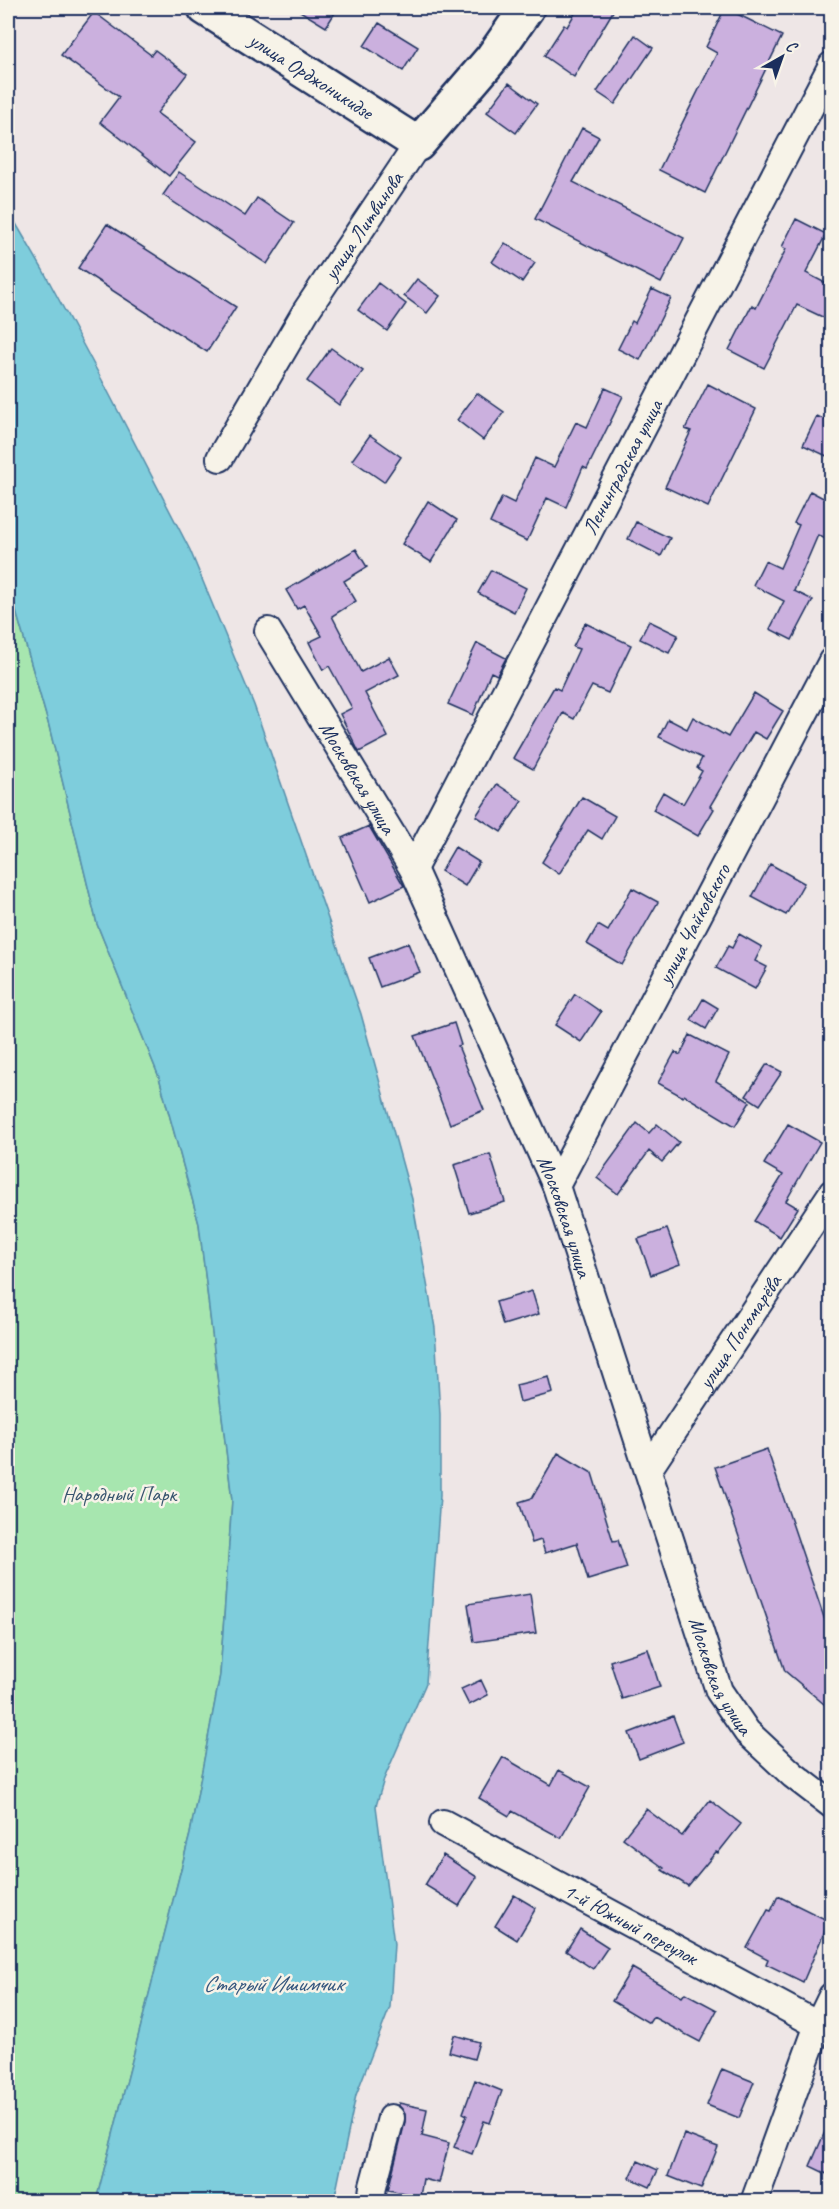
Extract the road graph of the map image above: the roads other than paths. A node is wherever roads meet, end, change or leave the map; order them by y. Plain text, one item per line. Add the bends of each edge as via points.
1 (206, 8) edge
2 (527, 8) edge
3 (831, 65) edge
4 (418, 144) junction
5 (220, 458) dead end
6 (268, 631) dead end
7 (831, 662) edge
8 (413, 869) junction
9 (556, 1186) junction
10 (831, 1193) edge
11 (648, 1470) junction
12 (831, 1805) edge
13 (443, 1823) dead end
14 (831, 1996) edge
15 (818, 2025) junction
16 (391, 2118) dead end
17 (371, 2202) edge
18 (754, 2202) edge

1 - 4 main road, улица Орджоникидзе
2 - 4 main road, улица Литвинова via 492,58
3 - 8 street, Ленинградская улица
4 - 5 street, улица Литвинова via 306,311
6 - 8 street, Московская улица
7 - 9 street, улица Чайковского
8 - 9 street, Московская улица
9 - 11 street, Московская улица
10 - 11 street, улица Пономарёва
11 - 12 street, Московская улица via 719,1691 747,1732
13 - 15 street, 1-й Южный переулок
14 - 15 street
15 - 18 street
16 - 17 street

